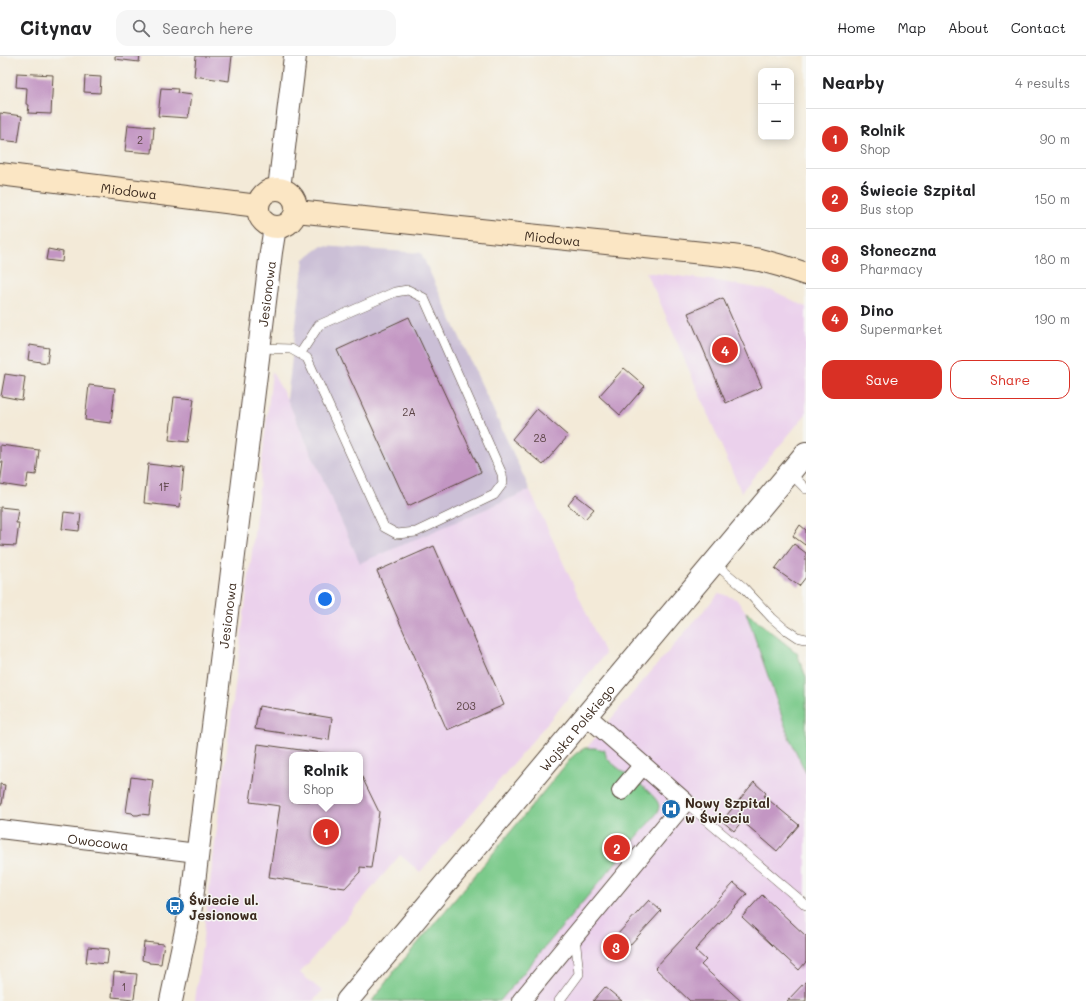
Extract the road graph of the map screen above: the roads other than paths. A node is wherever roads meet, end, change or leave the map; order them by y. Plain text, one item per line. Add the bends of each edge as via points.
1 (295, 56) edge
2 (0, 174) edge
3 (279, 189) junction
4 (258, 206) junction
5 (296, 211) junction
6 (275, 227) junction
7 (806, 274) edge
8 (260, 348) junction
9 (300, 354) junction
10 (806, 453) edge
11 (789, 472) junction
12 (806, 489) edge
13 (714, 562) junction
14 (806, 639) edge
15 (586, 715) junction
16 (643, 765) junction
17 (622, 790) dead end
18 (685, 802) junction
19 (0, 829) edge
20 (197, 853) junction
21 (806, 904) edge
22 (575, 936) junction
23 (171, 1001) edge
24 (347, 1001) edge
25 (520, 1001) edge
26 (559, 1001) edge

1 - 3 street
2 - 4 main road, Miodowa
3 - 4 main road via 265,193
3 - 5 main road via 292,196 296,203
4 - 6 main road via 258,214 262,220
5 - 6 main road via 289,223 283,227
5 - 7 main road, Miodowa via 732,256 760,260
6 - 8 street, Jesionowa
8 - 9 lane via 291,349
8 - 20 street, Jesionowa
9 - 9 lane via 307,358 384,527 397,534 416,532 494,495 503,483 502,474 424,298 408,290 395,292 319,326
10 - 11 street, Wojska Polskiego
11 - 12 lane
11 - 13 street, Wojska Polskiego
13 - 14 lane via 785,629 797,637
13 - 15 street, Wojska Polskiego
15 - 16 street
15 - 24 street, Wojska Polskiego
16 - 17 street
16 - 18 street
18 - 21 lane
18 - 22 street
19 - 20 street, Owocowa
20 - 23 street, Jesionowa via 191,908
22 - 25 street
22 - 26 lane via 579,974

